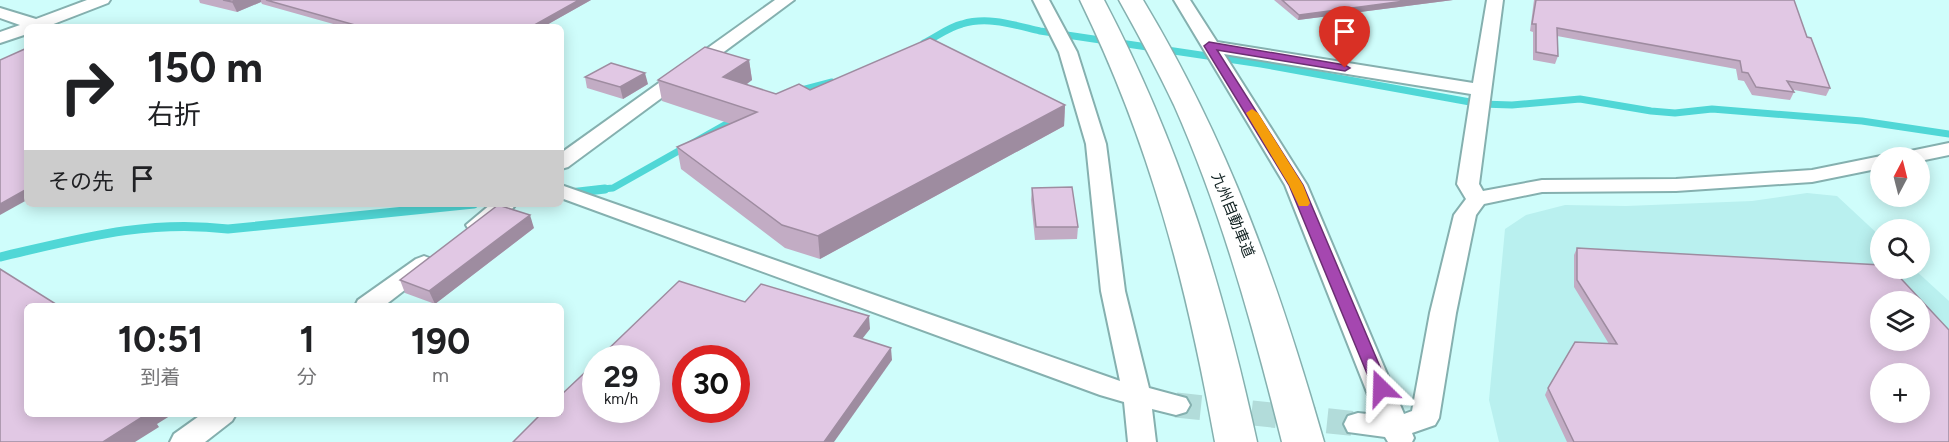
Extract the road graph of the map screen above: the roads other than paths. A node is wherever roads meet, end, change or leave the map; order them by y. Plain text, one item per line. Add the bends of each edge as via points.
1 (102, 0) edge
2 (786, 0) edge
3 (1041, 0) edge
4 (1092, 0) edge
5 (1131, 0) edge
6 (1182, 0) edge
7 (1495, 0) edge
8 (0, 13) edge
9 (27, 24) edge
10 (42, 24) edge
11 (24, 30) edge
12 (0, 38) edge
13 (1209, 46) junction
14 (1481, 90) junction
15 (1949, 149) edge
16 (1930, 153) edge
17 (564, 161) edge
18 (1870, 164) edge
19 (564, 192) edge
20 (1477, 199) junction
21 (501, 207) edge
22 (371, 303) edge
23 (1137, 394) junction
24 (1176, 405) tunnel mouth
25 (218, 417) edge
26 (1358, 424) tunnel mouth
27 (1399, 435) edge
28 (184, 442) edge
29 (1142, 442) edge
30 (1236, 442) edge
31 (1303, 442) edge

1 - 10 street
2 - 17 street
3 - 23 street via 1068,52 1096,144 1113,291
4 - 30 highway via 1141,101 1195,256 1219,350
5 - 31 highway, 九州自動車道 via 1185,98 1250,257
6 - 13 street
7 - 14 street
8 - 9 street
11 - 12 street
13 - 14 street
13 - 27 street via 1296,185
14 - 20 street via 1468,184
15 - 16 street
18 - 20 street via 1812,176 1676,185 1542,186
19 - 23 street via 1110,388
20 - 27 street via 1465,214 1425,418
21 - 22 street
23 - 24 street
23 - 29 street
25 - 28 street
26 - 27 street

